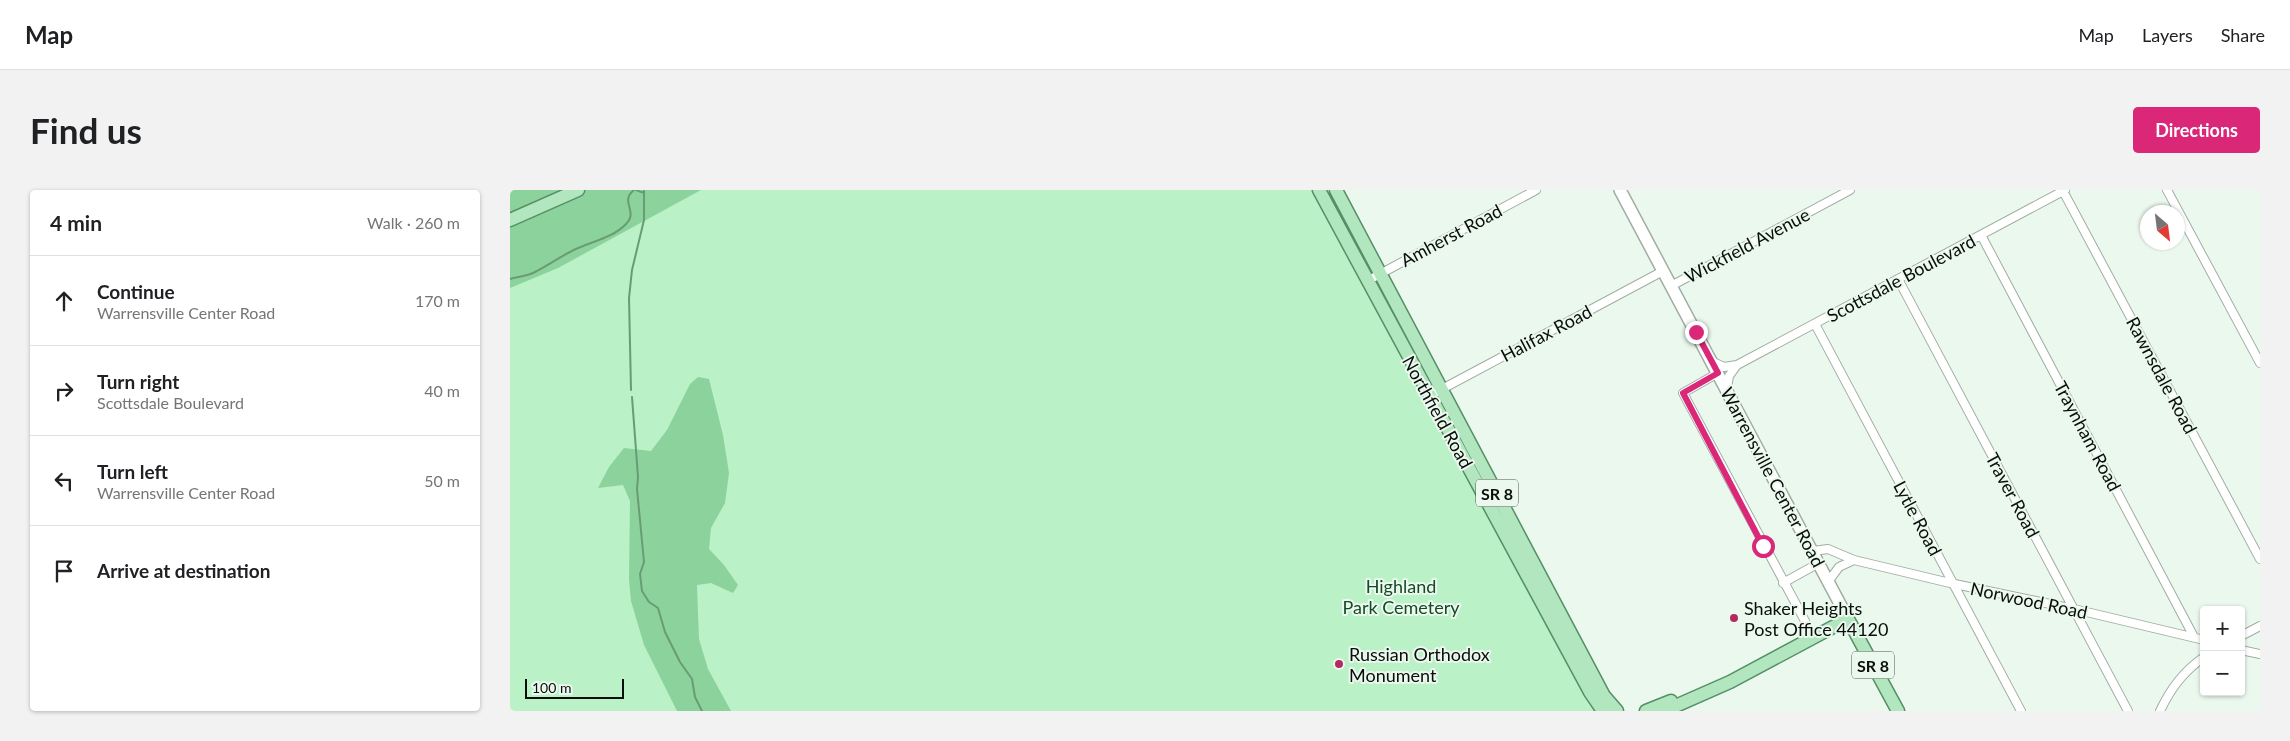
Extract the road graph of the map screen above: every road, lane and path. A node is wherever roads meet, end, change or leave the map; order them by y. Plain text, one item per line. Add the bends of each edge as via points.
1 (578, 190) edge
2 (1318, 190) edge
3 (1336, 190) edge
4 (1536, 190) edge
5 (1621, 190) edge
6 (1850, 190) edge
7 (2167, 190) edge
8 (2064, 191) edge
9 (510, 220) edge
10 (1981, 235) junction
11 (1663, 271) junction
12 (1380, 274) junction
13 (1898, 279) junction
14 (1366, 281) junction
15 (1671, 286) junction
16 (1815, 324) junction
17 (1712, 362) junction
18 (2260, 364) edge
19 (1737, 365) junction
20 (1718, 373) junction
21 (1442, 388) junction
22 (1727, 389) junction
23 (1429, 396) junction
24 (1813, 551) junction
25 (2260, 558) edge
26 (1854, 560) junction
27 (1819, 563) junction
28 (1828, 582) junction
29 (1783, 583) junction
30 (1954, 584) junction
31 (2074, 609) junction
32 (1848, 619) junction
33 (1805, 621) dead end
34 (2260, 626) edge
35 (2245, 634) edge
36 (2194, 637) junction
37 (2200, 639) edge
38 (2245, 651) edge
39 (2260, 654) edge
40 (2200, 660) edge
41 (1710, 691) junction
42 (1603, 711) edge
43 (1617, 711) edge
44 (1646, 711) edge
45 (1664, 711) edge
46 (1898, 711) edge
47 (2022, 711) edge
48 (2128, 711) edge
49 (2160, 711) edge

1 - 9 main road
2 - 14 main road, Northfield Road / SR 8
3 - 12 main road, Northfield Road / SR 8
4 - 12 street, Amherst Road
5 - 11 main road, Warrensville Center Road
6 - 15 street, Wickfield Avenue
7 - 18 street
8 - 10 street, Scottsdale Boulevard
8 - 25 street, Rawnsdale Road
10 - 13 street, Scottsdale Boulevard
10 - 36 street, Traynham Road
11 - 15 main road, Warrensville Center Road
11 - 21 street, Halifax Road
12 - 14 street, Amherst Road
12 - 21 main road, Northfield Road / SR 8
13 - 16 street, Scottsdale Boulevard
13 - 31 street, Traver Road
14 - 23 main road, Northfield Road / SR 8
15 - 17 main road, Warrensville Center Road
16 - 19 street, Scottsdale Boulevard
16 - 30 street, Lytle Road
17 - 19 street via 1724,367
17 - 20 main road, Warrensville Center Road
19 - 22 street via 1729,376
20 - 22 main road, Warrensville Center Road
20 - 29 street via 1683,393
21 - 23 street, Halifax Road
21 - 43 main road, Northfield Road / SR 8 via 1604,696
22 - 24 main road, Warrensville Center Road
23 - 42 main road, Northfield Road / SR 8
24 - 26 street, Norwood Road via 1828,549
24 - 27 main road, Warrensville Center Road
26 - 28 street via 1839,567
26 - 30 street, Norwood Road
27 - 28 main road, Warrensville Center Road
27 - 29 street
28 - 32 main road, Warrensville Center Road
29 - 33 street
30 - 31 street, Norwood Road
30 - 47 street, Lytle Road
31 - 36 street, Norwood Road
31 - 48 street, Traver Road
32 - 41 main road
32 - 46 main road, Warrensville Center Road / SR 8
34 - 35 street
36 - 37 street, Norwood Road
38 - 39 street
40 - 49 street via 2186,670
41 - 44 main road via 1679,698
41 - 45 main road

